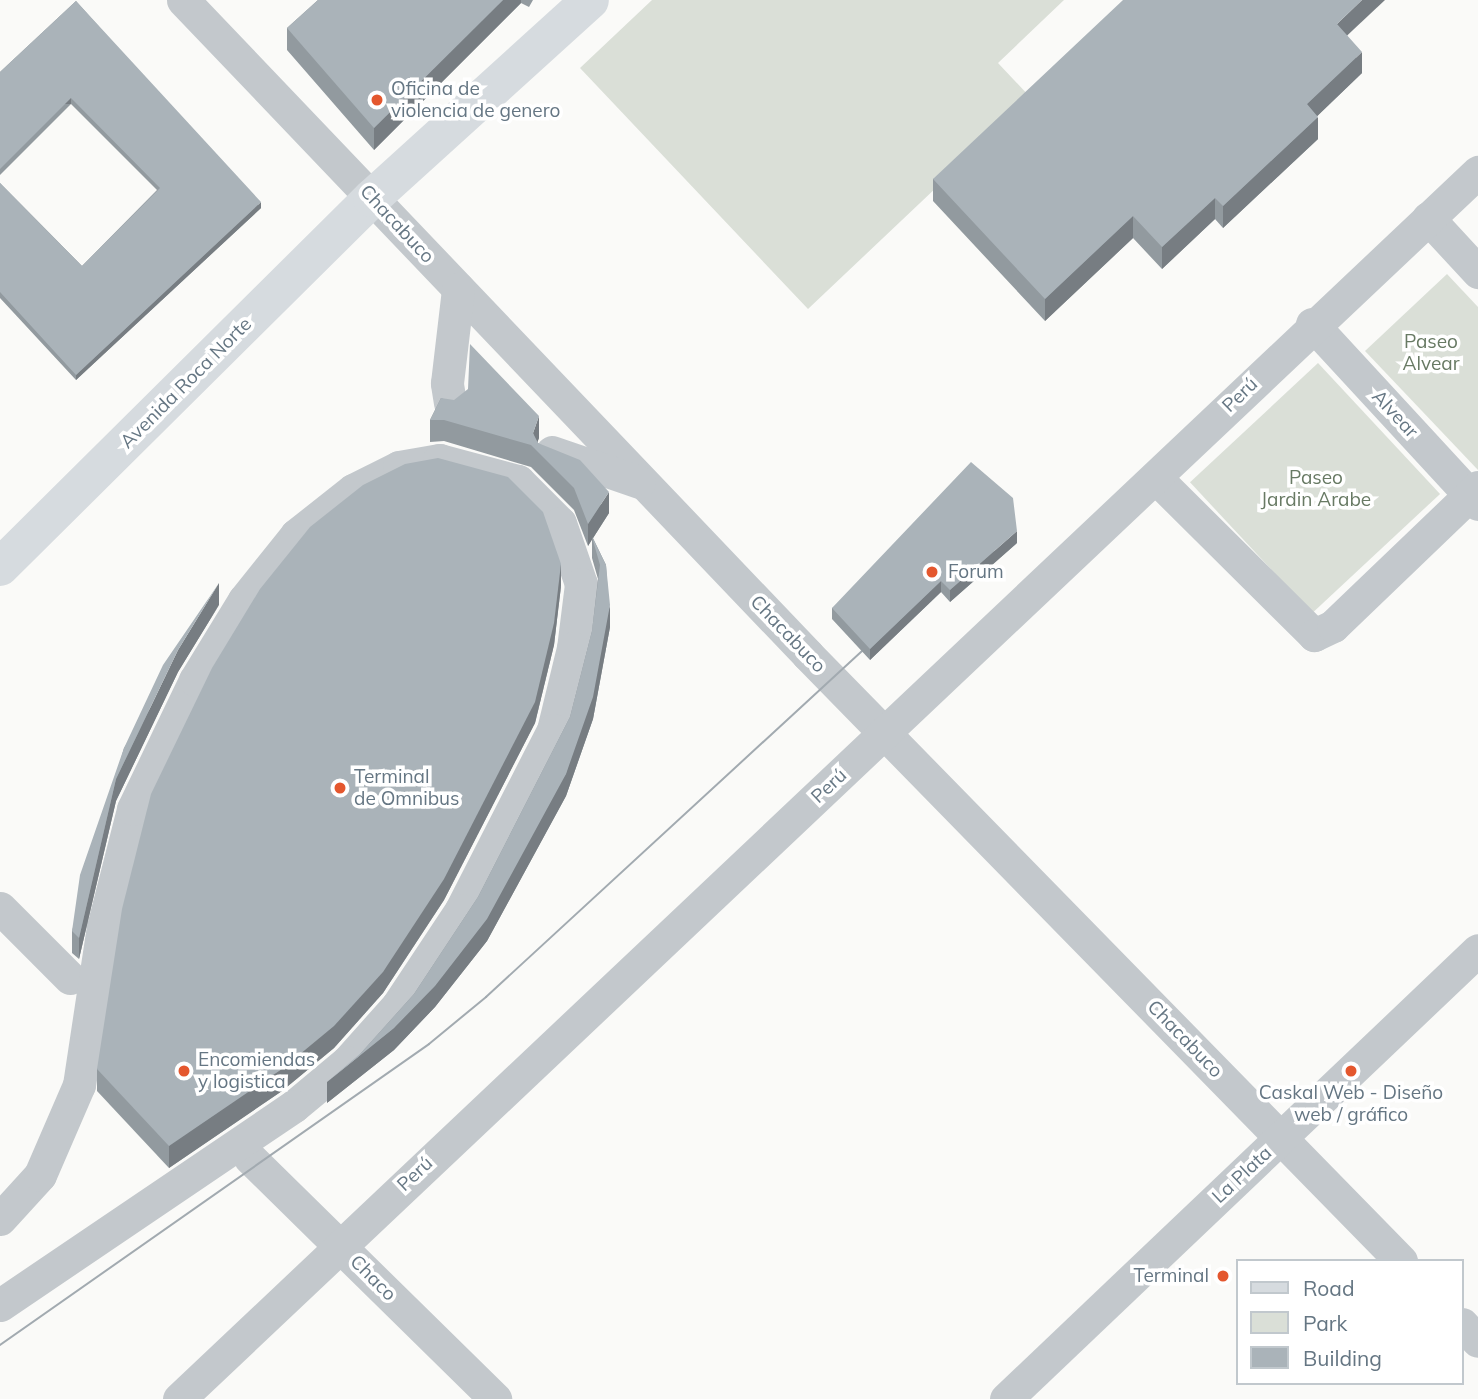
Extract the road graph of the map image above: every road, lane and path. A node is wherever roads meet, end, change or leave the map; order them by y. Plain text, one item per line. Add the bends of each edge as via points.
1 (590, 0) edge
2 (194, 4) edge
3 (1478, 172) edge
4 (372, 198) junction
5 (1428, 218) junction
6 (1478, 272) edge
7 (458, 289) junction
8 (1312, 324) junction
9 (450, 403) edge
10 (552, 452) edge
11 (1156, 478) junction
12 (645, 484) junction
13 (1475, 495) edge
14 (0, 567) edge
15 (886, 734) junction
16 (0, 908) edge
17 (1478, 950) edge
18 (70, 978) dead end
19 (1282, 1137) junction
20 (250, 1158) dead end
21 (0, 1219) edge
22 (339, 1245) junction
23 (1399, 1259) edge
24 (0, 1305) edge
25 (1464, 1326) edge
26 (1478, 1340) edge
27 (179, 1399) edge
28 (495, 1399) edge
29 (1006, 1399) edge

1 - 4 main road, Avenida Roca Norte
2 - 4 street, Chacabuco
3 - 5 street, Perú
4 - 7 street, Chacabuco
4 - 14 main road, Avenida Roca Norte
5 - 6 street
5 - 8 street, Perú
7 - 9 street via 447,383
7 - 12 street, Chacabuco
8 - 11 street, Perú
8 - 13 street, Alvear
10 - 12 street
11 - 13 street via 1314,635 1333,625
11 - 15 street, Perú
12 - 15 street, Chacabuco
15 - 19 street, Chacabuco
15 - 22 street, Perú
16 - 18 street
17 - 19 street, La Plata
19 - 23 street, Chacabuco
19 - 29 street, La Plata
20 - 22 street, Chaco
21 - 24 street via 40,1175 79,1085 103,927 133,809 195,680 244,600 296,535 353,491 399,467 439,460 518,481 560,523 581,584 576,623 552,730 461,910 398,1004 347,1062 294,1106
22 - 27 street, Perú
22 - 28 street, Chaco
25 - 26 street

